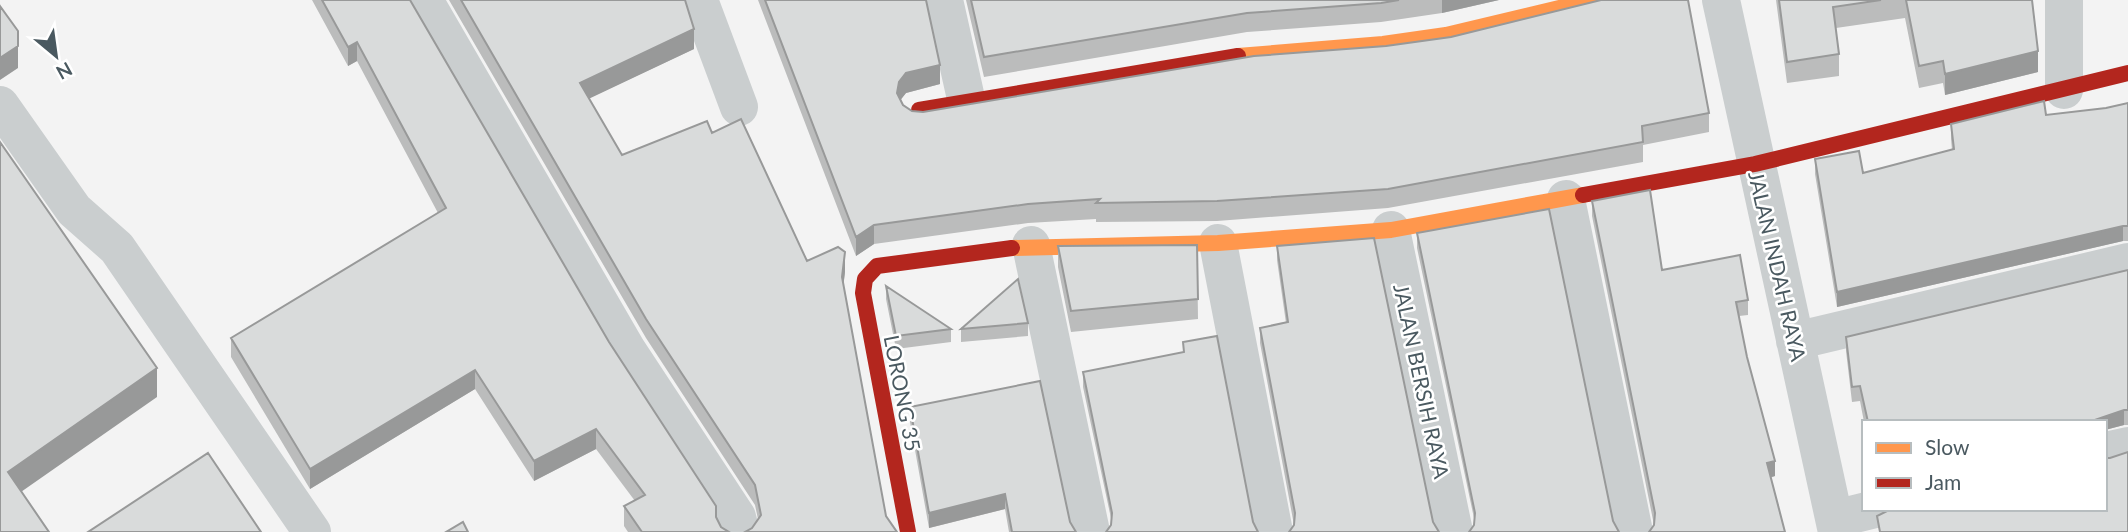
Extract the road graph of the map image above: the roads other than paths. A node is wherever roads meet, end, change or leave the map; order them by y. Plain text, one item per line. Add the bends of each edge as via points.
1 (424, 0) edge
2 (699, 0) edge
3 (944, 0) edge
4 (1593, 0) edge
5 (1721, 0) edge
6 (2064, 0) edge
7 (2128, 73) edge
8 (2064, 90) junction
9 (967, 103) junction
10 (0, 105) edge
11 (739, 107) dead end
12 (919, 110) edge
13 (1755, 164) junction
14 (1566, 199) junction
15 (1391, 230) junction
16 (1218, 243) junction
17 (1031, 245) junction
18 (2128, 262) edge
19 (1795, 341) junction
20 (2128, 446) edge
21 (2107, 451) edge
22 (1870, 511) edge
23 (1836, 526) edge
24 (312, 532) edge
25 (737, 532) edge
26 (908, 532) edge
27 (1091, 532) edge
28 (1274, 532) edge
29 (1454, 532) edge
30 (1634, 532) edge

1 - 25 street via 633,360 737,517
2 - 11 street
3 - 9 street
4 - 9 street via 1446,35 1251,54
5 - 13 street, JALAN INDAH RAYA
6 - 8 street
7 - 8 street
8 - 13 street
9 - 12 street
10 - 24 street via 75,209 117,248
13 - 14 street
13 - 19 street, JALAN INDAH RAYA
14 - 15 street
14 - 30 street
15 - 16 street
15 - 29 street, JALAN BERSIH RAYA
16 - 17 street
16 - 28 street
17 - 26 street, LORONG 35 via 877,266 865,279 863,293
17 - 27 street
18 - 19 street
19 - 23 street, JALAN INDAH RAYA
20 - 21 street
22 - 23 street

